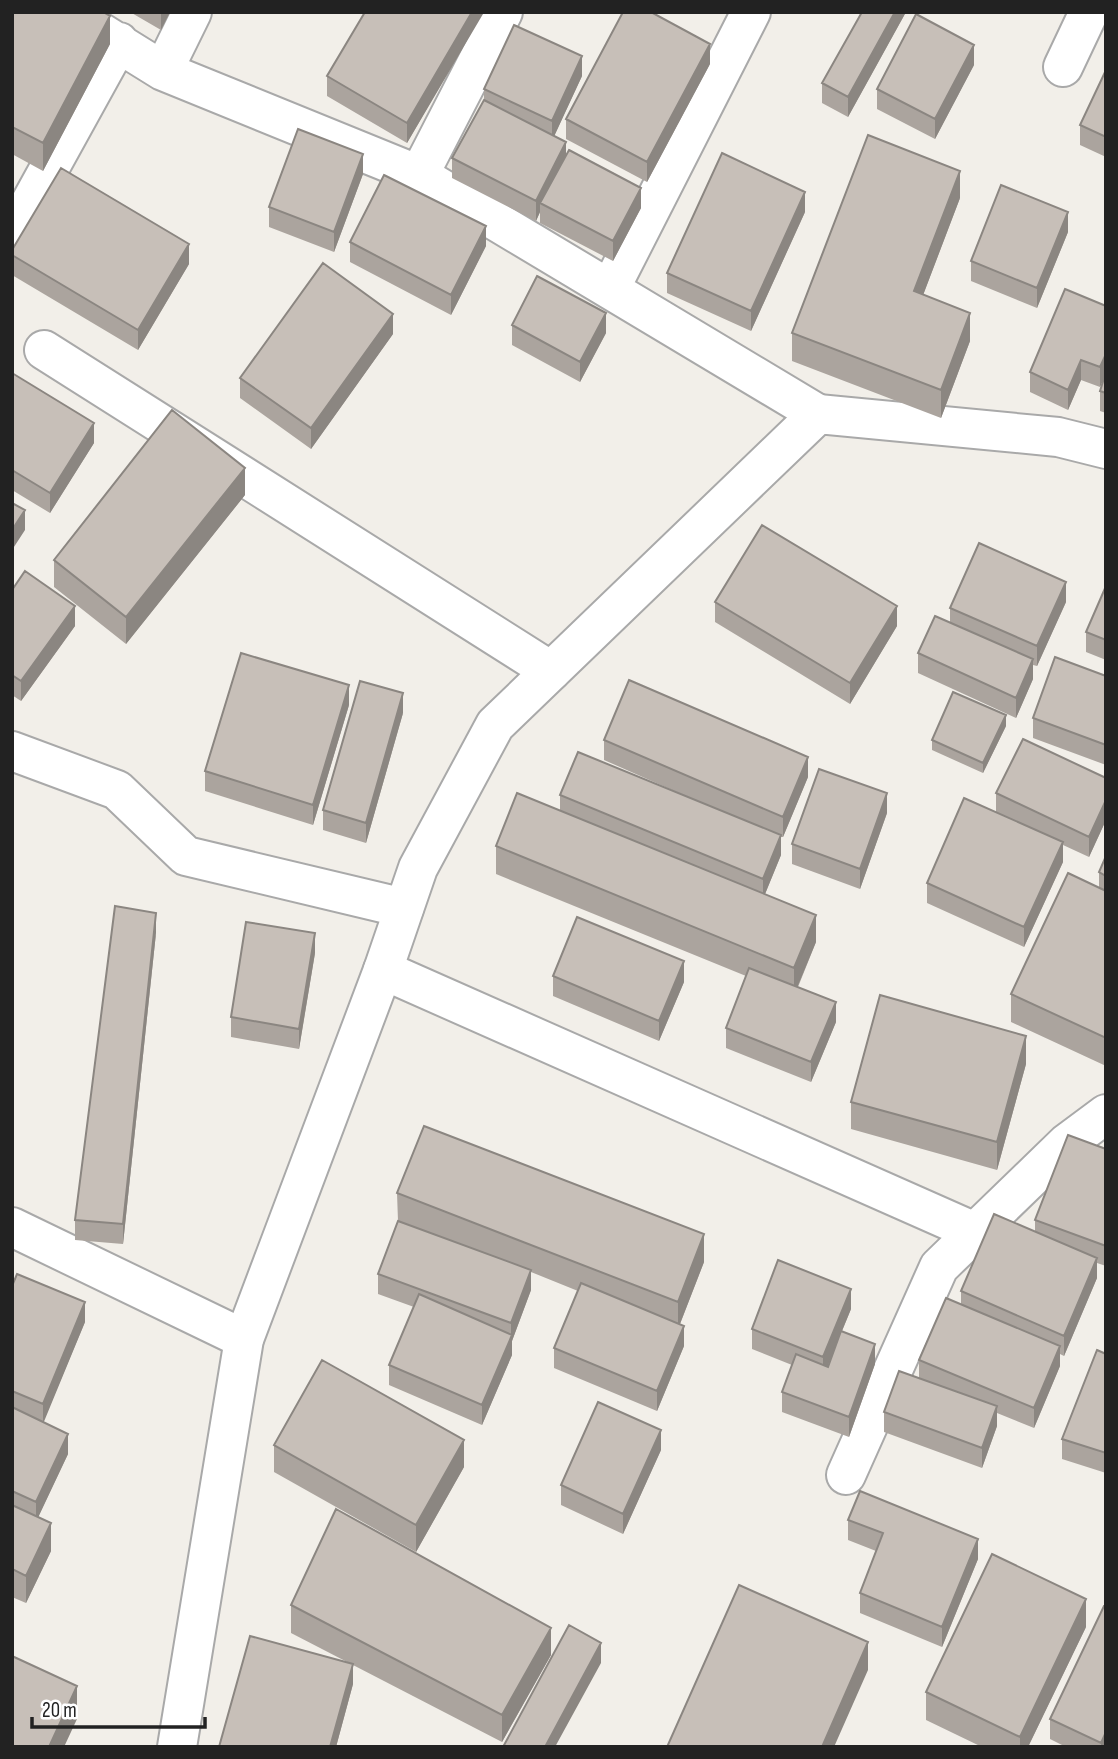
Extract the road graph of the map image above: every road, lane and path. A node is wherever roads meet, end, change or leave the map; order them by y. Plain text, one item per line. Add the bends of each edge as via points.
1 (68, 12) edge
2 (192, 12) edge
3 (503, 12) edge
4 (751, 12) edge
5 (1089, 12) edge
6 (119, 42) junction
7 (1063, 66) dead end
8 (163, 71) junction
9 (419, 175) junction
10 (12, 236) edge
11 (610, 289) junction
12 (44, 350) dead end
13 (818, 414) junction
14 (1106, 449) edge
15 (551, 671) junction
16 (12, 751) edge
17 (404, 908) junction
18 (383, 970) junction
19 (1106, 1114) edge
20 (12, 1227) edge
21 (975, 1232) junction
22 (244, 1339) junction
23 (846, 1475) dead end
24 (177, 1747) edge

1 - 6 street
2 - 8 street
3 - 9 street
4 - 11 street
5 - 7 street
6 - 8 street
6 - 10 street
8 - 9 street
9 - 11 street
11 - 13 street
12 - 15 street
13 - 14 street via 1058,437
13 - 15 street
15 - 17 street via 495,725 418,868
16 - 17 street via 117,790 186,856
17 - 18 street
18 - 21 street
18 - 22 street
19 - 21 street via 1067,1143
20 - 22 street
21 - 23 street via 939,1267
22 - 24 street

